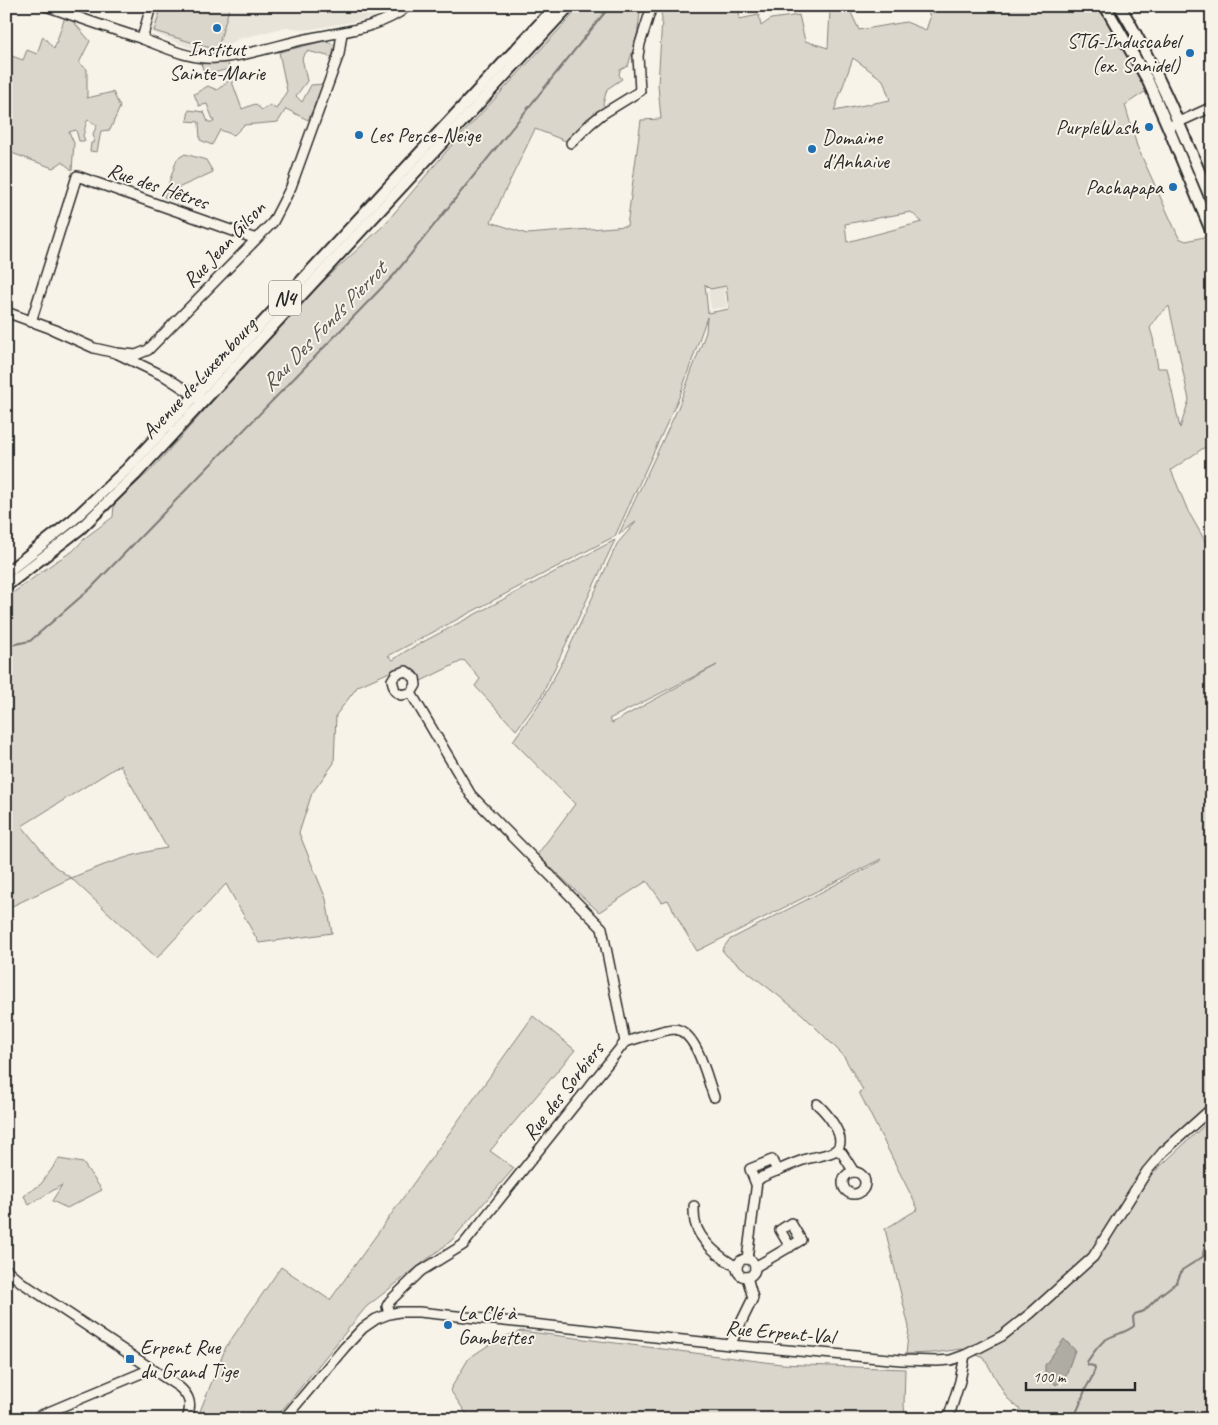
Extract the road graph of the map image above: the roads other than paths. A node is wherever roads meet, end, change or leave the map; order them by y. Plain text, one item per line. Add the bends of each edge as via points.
1 (46, 6) edge
2 (151, 6) edge
3 (408, 6) edge
4 (569, 6) edge
5 (652, 6) edge
6 (1105, 6) edge
7 (1120, 6) edge
8 (552, 10) edge
9 (342, 33) junction
10 (142, 39) junction
11 (1212, 107) edge
12 (1178, 122) junction
13 (1168, 127) junction
14 (571, 143) dead end
15 (1212, 202) edge
16 (1202, 209) junction
17 (1212, 227) edge
18 (1212, 233) edge
19 (256, 238) junction
20 (6, 312) edge
21 (31, 322) junction
22 (114, 353) junction
23 (199, 398) junction
24 (6, 573) edge
25 (6, 586) edge
26 (411, 693) dead end
27 (625, 1042) junction
28 (714, 1097) dead end
29 (818, 1104) dead end
30 (1212, 1108) edge
31 (836, 1150) junction
32 (777, 1171) junction
33 (854, 1172) dead end
34 (756, 1184) junction
35 (694, 1206) dead end
36 (790, 1247) dead end
37 (747, 1259) junction
38 (737, 1267) junction
39 (755, 1267) junction
40 (6, 1269) edge
41 (747, 1277) junction
42 (389, 1314) junction
43 (730, 1346) junction
44 (965, 1355) junction
45 (151, 1369) junction
46 (32, 1419) edge
47 (187, 1419) edge
48 (284, 1419) edge
49 (948, 1419) edge

1 - 10 street
2 - 10 street
3 - 9 street via 381,23
4 - 8 main road, Avenue de Luxembourg / N4
5 - 14 street via 638,56 640,91 601,115
6 - 13 main road via 1143,72
7 - 12 main road via 1148,56
8 - 23 main road, Avenue de Luxembourg / N4
9 - 10 street via 214,58 178,52
9 - 19 street, Rue Jean Gilson via 339,54 291,187 273,222
11 - 12 street
12 - 13 street
12 - 15 main road
13 - 16 main road
16 - 17 main road
16 - 18 main road
19 - 21 street, Rue des Hêtres via 77,176
19 - 22 street, Rue Jean Gilson via 148,350 136,355
20 - 21 street
21 - 22 street
22 - 23 street via 166,377
23 - 24 main road, Avenue de Luxembourg / N4 via 101,495
23 - 25 main road, Avenue de Luxembourg / N4 via 108,502
26 - 27 street, Rue des Sorbiers via 471,795 602,928
27 - 28 street via 674,1029 686,1034 694,1042
27 - 42 street, Rue des Sorbiers via 463,1245 420,1271 390,1301 387,1306
29 - 31 street via 839,1133
30 - 44 street, Rue Erpent-Val via 1163,1152 1147,1171 1093,1257 1002,1336
31 - 32 street
31 - 33 street via 842,1153
32 - 34 street via 762,1177
32 - 34 street via 772,1160 750,1169
34 - 37 street
35 - 38 street via 695,1223 705,1242 721,1259
36 - 39 street
37 - 38 street
37 - 39 street
38 - 41 street via 739,1275
39 - 41 street
40 - 45 street
41 - 43 street via 753,1298
42 - 43 street, Rue Erpent-Val via 418,1312
42 - 48 street, Rue Erpent-Val via 362,1328
43 - 44 street, Rue Erpent-Val via 902,1360 951,1360
44 - 49 street
45 - 46 street
45 - 47 street via 186,1393 190,1410

